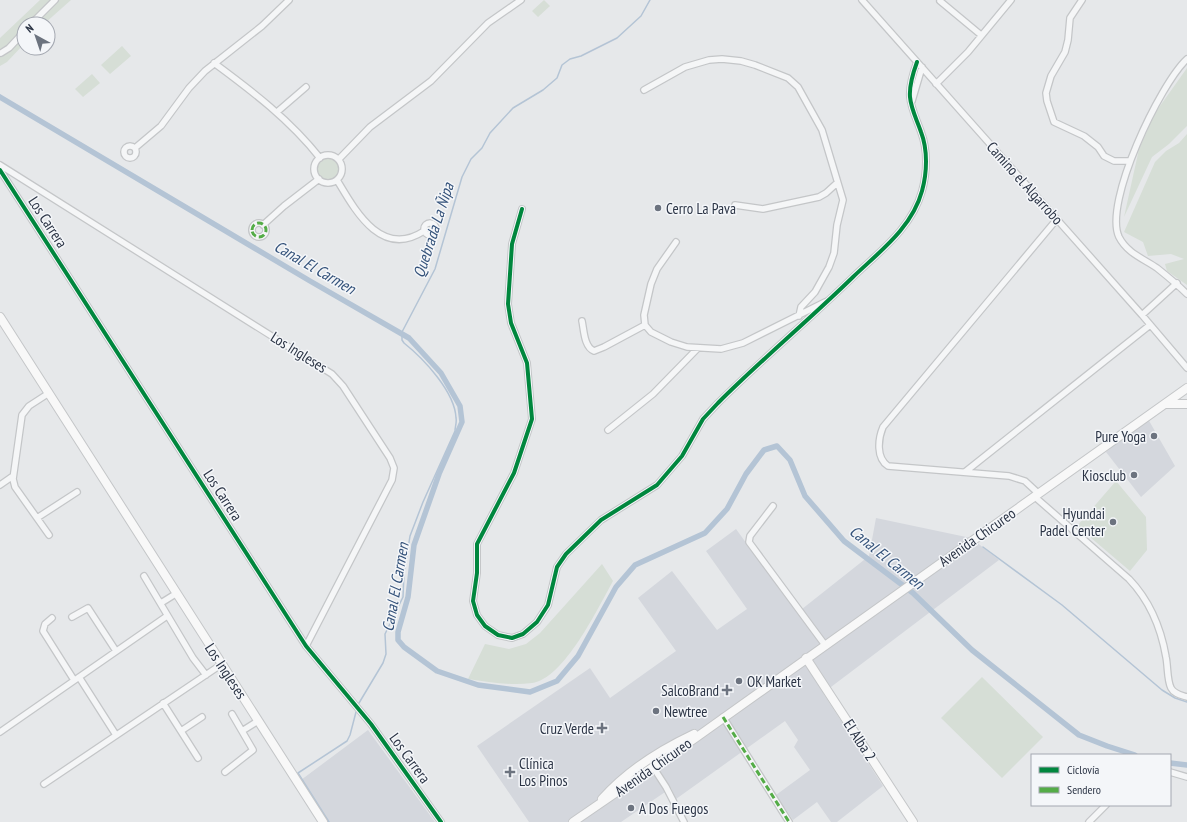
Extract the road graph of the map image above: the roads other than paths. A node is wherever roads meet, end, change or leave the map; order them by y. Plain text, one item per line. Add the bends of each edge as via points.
1 (55, 0) edge
2 (289, 0) edge
3 (521, 0) edge
4 (862, 0) edge
5 (1011, 0) edge
6 (1082, 0) edge
7 (940, 1) dead end
8 (39, 16) edge
9 (982, 35) junction
10 (16, 41) edge
11 (0, 53) edge
12 (1187, 59) edge
13 (918, 62) junction
14 (214, 63) junction
15 (922, 67) junction
16 (936, 84) junction
17 (306, 86) dead end
18 (644, 90) dead end
19 (911, 104) junction
20 (277, 112) junction
21 (135, 148) dead end
22 (320, 158) junction
23 (339, 160) junction
24 (1130, 161) junction
25 (0, 165) edge
26 (0, 170) edge
27 (319, 179) junction
28 (337, 180) junction
29 (837, 183) junction
30 (735, 205) dead end
31 (522, 209) dead end
32 (1057, 219) junction
33 (263, 225) dead end
34 (424, 231) dead end
35 (676, 242) dead end
36 (1176, 283) junction
37 (1187, 294) edge
38 (832, 298) junction
39 (1142, 315) junction
40 (798, 316) junction
41 (0, 317) edge
42 (582, 321) dead end
43 (645, 325) junction
44 (1150, 325) junction
45 (698, 348) junction
46 (1187, 368) edge
47 (1187, 388) edge
48 (48, 393) junction
49 (1166, 404) junction
50 (1187, 404) edge
51 (608, 430) dead end
52 (965, 472) junction
53 (13, 476) junction
54 (0, 485) edge
55 (77, 492) dead end
56 (1037, 496) junction
57 (773, 506) dead end
58 (37, 518) junction
59 (49, 534) dead end
60 (144, 576) dead end
61 (177, 593) junction
62 (161, 603) junction
63 (167, 616) junction
64 (72, 617) dead end
65 (52, 618) dead end
66 (825, 645) junction
67 (306, 646) junction
68 (116, 651) junction
69 (806, 658) junction
70 (222, 664) junction
71 (206, 675) junction
72 (76, 679) junction
73 (1187, 697) edge
74 (163, 703) junction
75 (232, 714) dead end
76 (202, 717) dead end
77 (723, 717) junction
78 (258, 721) junction
79 (708, 727) junction
80 (181, 731) junction
81 (242, 731) junction
82 (0, 732) edge
83 (116, 735) junction
84 (198, 758) dead end
85 (653, 767) junction
86 (225, 772) dead end
87 (1171, 772) edge
88 (1187, 777) edge
89 (44, 784) dead end
90 (597, 805) junction
91 (1105, 806) edge
92 (323, 822) edge
93 (441, 822) edge
94 (573, 822) edge
95 (684, 822) edge
96 (789, 822) edge
97 (913, 822) edge
98 (1089, 822) edge

1 - 8 street
2 - 14 street via 262,26
3 - 23 street via 483,28 431,82 370,127
4 - 13 street, Camino el Algarrobo
5 - 9 street
6 - 24 street via 1070,18 1065,52 1051,76 1046,93 1047,101 1054,122 1084,136 1098,147 1104,156 1114,161
7 - 9 street
9 - 16 street
10 - 11 street
12 - 24 street via 1172,78 1148,119
13 - 15 street, Camino el Algarrobo
13 - 19 street via 911,84
14 - 20 street
14 - 21 street via 194,82 161,126
15 - 16 street, Camino el Algarrobo
15 - 19 street
16 - 32 street, Camino el Algarrobo
17 - 20 street
18 - 29 street via 685,67 709,60 748,62 788,78 798,87 819,123
19 - 38 street via 923,137 926,154 924,183 917,205 903,228
20 - 22 street
22 - 23 street via 331,155
22 - 27 street via 314,170
23 - 28 street via 342,172
24 - 36 street via 1116,220 1119,236 1133,253
25 - 67 street, Los Ingleses via 332,374 340,381 390,458 394,468 392,480
26 - 67 street, Los Carrera
27 - 28 street via 328,183
27 - 33 street
28 - 34 street via 362,220 376,231 399,238 414,236
29 - 30 street via 819,197 767,209
29 - 40 street via 843,203 837,225 834,253 823,279 801,307
31 - 38 street via 512,244 508,304 512,326 527,362 532,419 514,473 478,544 473,601 476,614 484,626 505,638 518,637 537,622 548,605 557,567 576,543 601,520 657,485 682,456 699,426 714,407
32 - 39 street, Camino el Algarrobo
32 - 52 street via 881,432 880,454 888,466
35 - 43 street via 657,268 651,284 644,314
36 - 37 street
36 - 39 street
38 - 40 street
39 - 44 street, Camino el Algarrobo
40 - 45 street via 743,344 721,348
41 - 48 main road, Los Ingleses
42 - 43 street via 587,345 594,351
43 - 45 street via 651,332 671,342
44 - 46 street, Camino el Algarrobo
44 - 52 street
45 - 51 street via 652,394
47 - 49 main road, Avenida Chicureo
48 - 53 street via 29,406 22,415
48 - 61 main road, Los Ingleses
49 - 50 main road
49 - 56 main road, Avenida Chicureo
52 - 56 street via 1015,477 1029,484
53 - 54 street
53 - 58 street via 15,487
55 - 58 street
56 - 66 main road, Avenida Chicureo
56 - 73 street via 1142,594 1157,622 1172,690
57 - 66 street via 750,536 749,543
58 - 59 street
60 - 62 street
61 - 62 street
61 - 70 main road, Los Ingleses
62 - 63 street
63 - 68 street
63 - 71 street
64 - 68 street via 88,608
65 - 72 street via 45,624 43,632
66 - 69 main road, Avenida Chicureo
67 - 93 street, Los Carrera via 371,724
68 - 72 street
69 - 77 main road, Avenida Chicureo
69 - 97 main road, El Alba 2
70 - 71 street
70 - 78 main road, Los Ingleses
71 - 74 street
72 - 82 street
72 - 83 street
74 - 80 street
74 - 83 street
75 - 81 street
76 - 80 street
77 - 79 main road, Avenida Chicureo
77 - 96 street
78 - 81 street
78 - 92 main road, Los Ingleses
79 - 85 main road, Avenida Chicureo
79 - 90 main road, Avenida Chicureo via 654,755 619,782
80 - 84 street
81 - 86 street via 253,750
83 - 89 street
85 - 90 main road, Avenida Chicureo
85 - 95 street
87 - 88 street
90 - 94 main road, Avenida Chicureo
91 - 98 street

